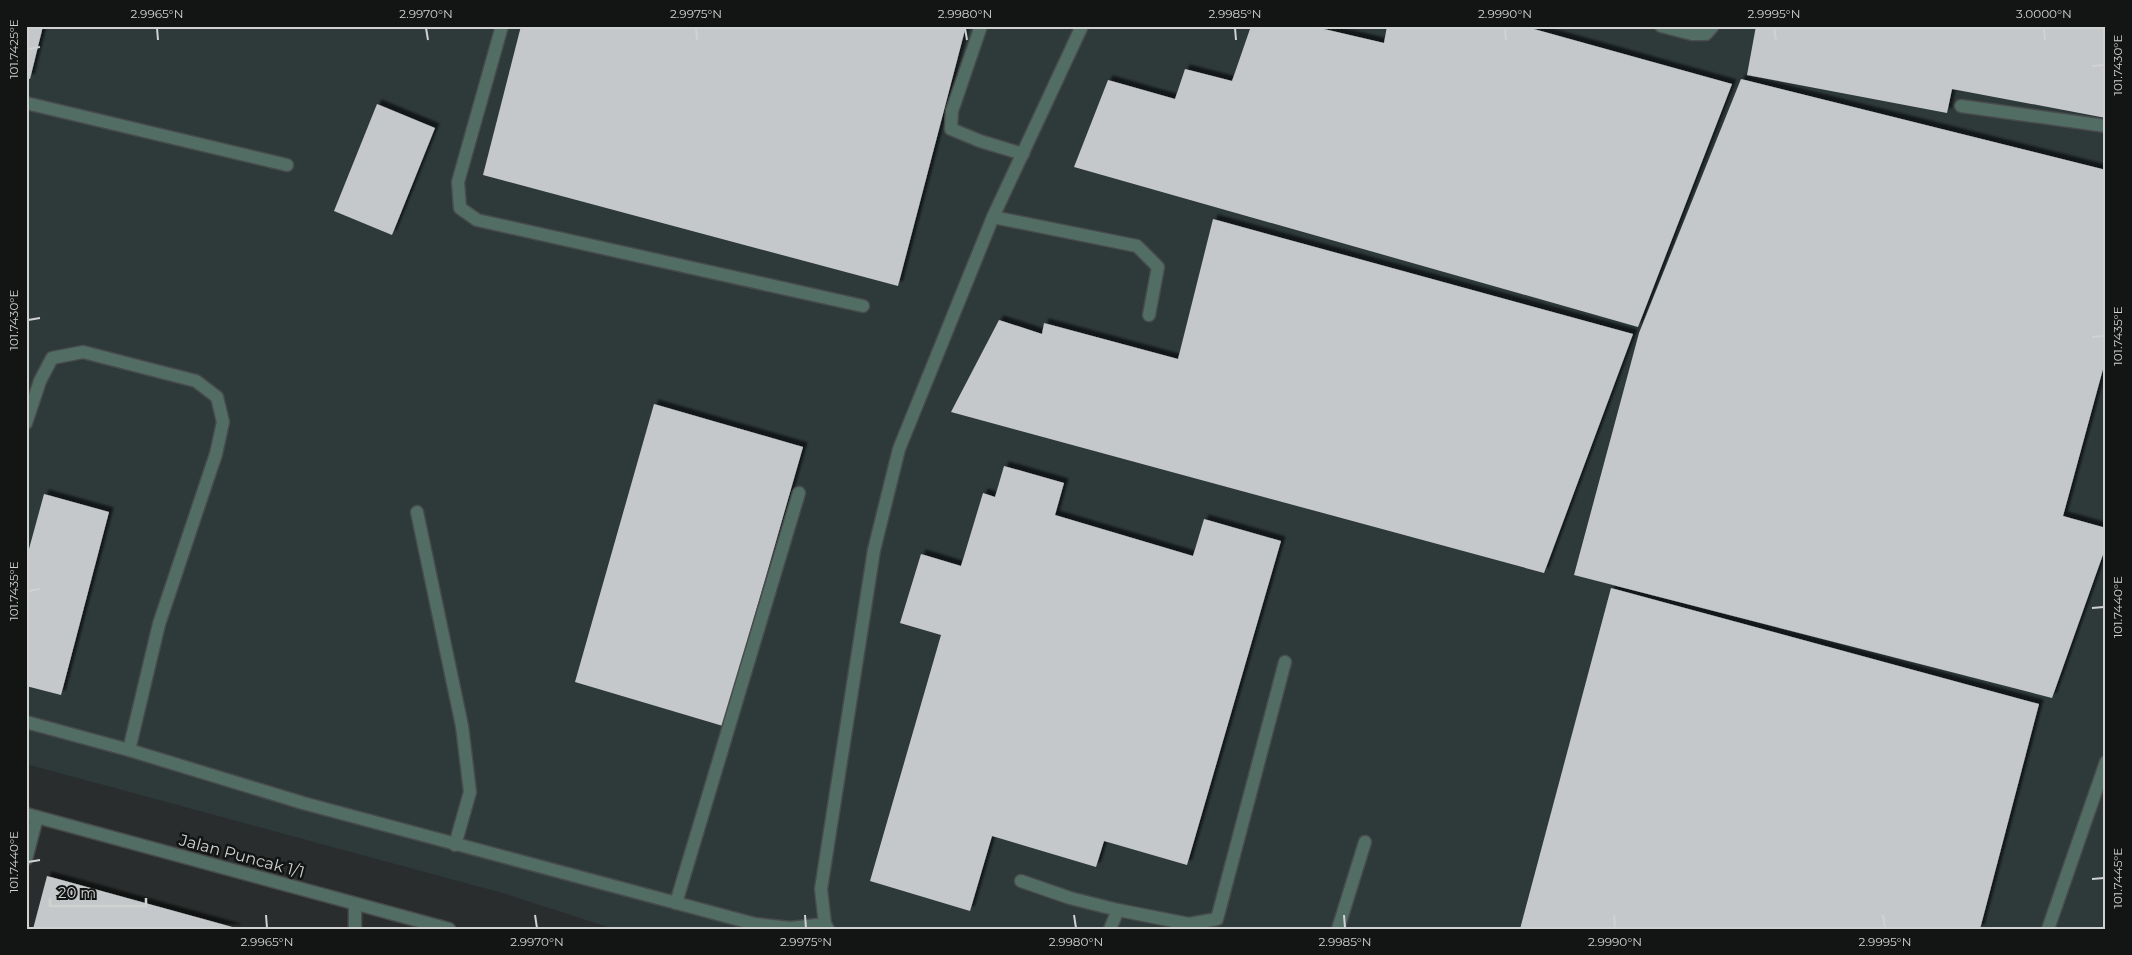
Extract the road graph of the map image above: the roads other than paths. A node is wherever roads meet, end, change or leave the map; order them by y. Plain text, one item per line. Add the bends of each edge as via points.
1 (502, 26) edge
2 (981, 26) edge
3 (1082, 26) edge
4 (1661, 26) edge
5 (1713, 26) edge
6 (26, 103) edge
7 (1961, 106) dead end
8 (2106, 126) edge
9 (1023, 154) junction
10 (287, 165) dead end
11 (993, 217) junction
12 (863, 306) dead end
13 (1149, 315) dead end
14 (26, 423) edge
15 (799, 493) dead end
16 (417, 512) dead end
17 (1285, 662) dead end
18 (26, 722) edge
19 (129, 750) junction
20 (2106, 762) edge
21 (32, 816) edge
22 (1365, 842) dead end
23 (456, 845) junction
24 (26, 859) edge
25 (1021, 881) dead end
26 (676, 903) junction
27 (355, 904) junction
28 (1118, 910) junction
29 (826, 926) edge
30 (355, 929) edge
31 (449, 929) edge
32 (1110, 929) edge
33 (1338, 929) edge
34 (2048, 929) edge

1 - 12 street via 458,182 460,208 477,220
2 - 9 street via 952,111 951,129
3 - 9 street
4 - 5 street via 1692,34 1706,34
6 - 10 street
7 - 8 street
9 - 11 street
11 - 13 street via 1137,246 1158,267
11 - 29 street via 899,449 874,550 822,889
14 - 19 street via 40,381 52,358 83,352 196,381 216,397 223,422 216,454 159,624
15 - 26 street
16 - 23 street via 462,726 470,792
17 - 28 street via 1217,919 1189,924
18 - 19 street
19 - 23 street via 302,804
20 - 34 street
21 - 24 street
21 - 27 street, Jalan Puncak 1/1
22 - 33 street
23 - 26 street
25 - 28 street
26 - 29 street via 755,924 790,928
27 - 30 street
27 - 31 street, Jalan Puncak 1/1
28 - 32 street

